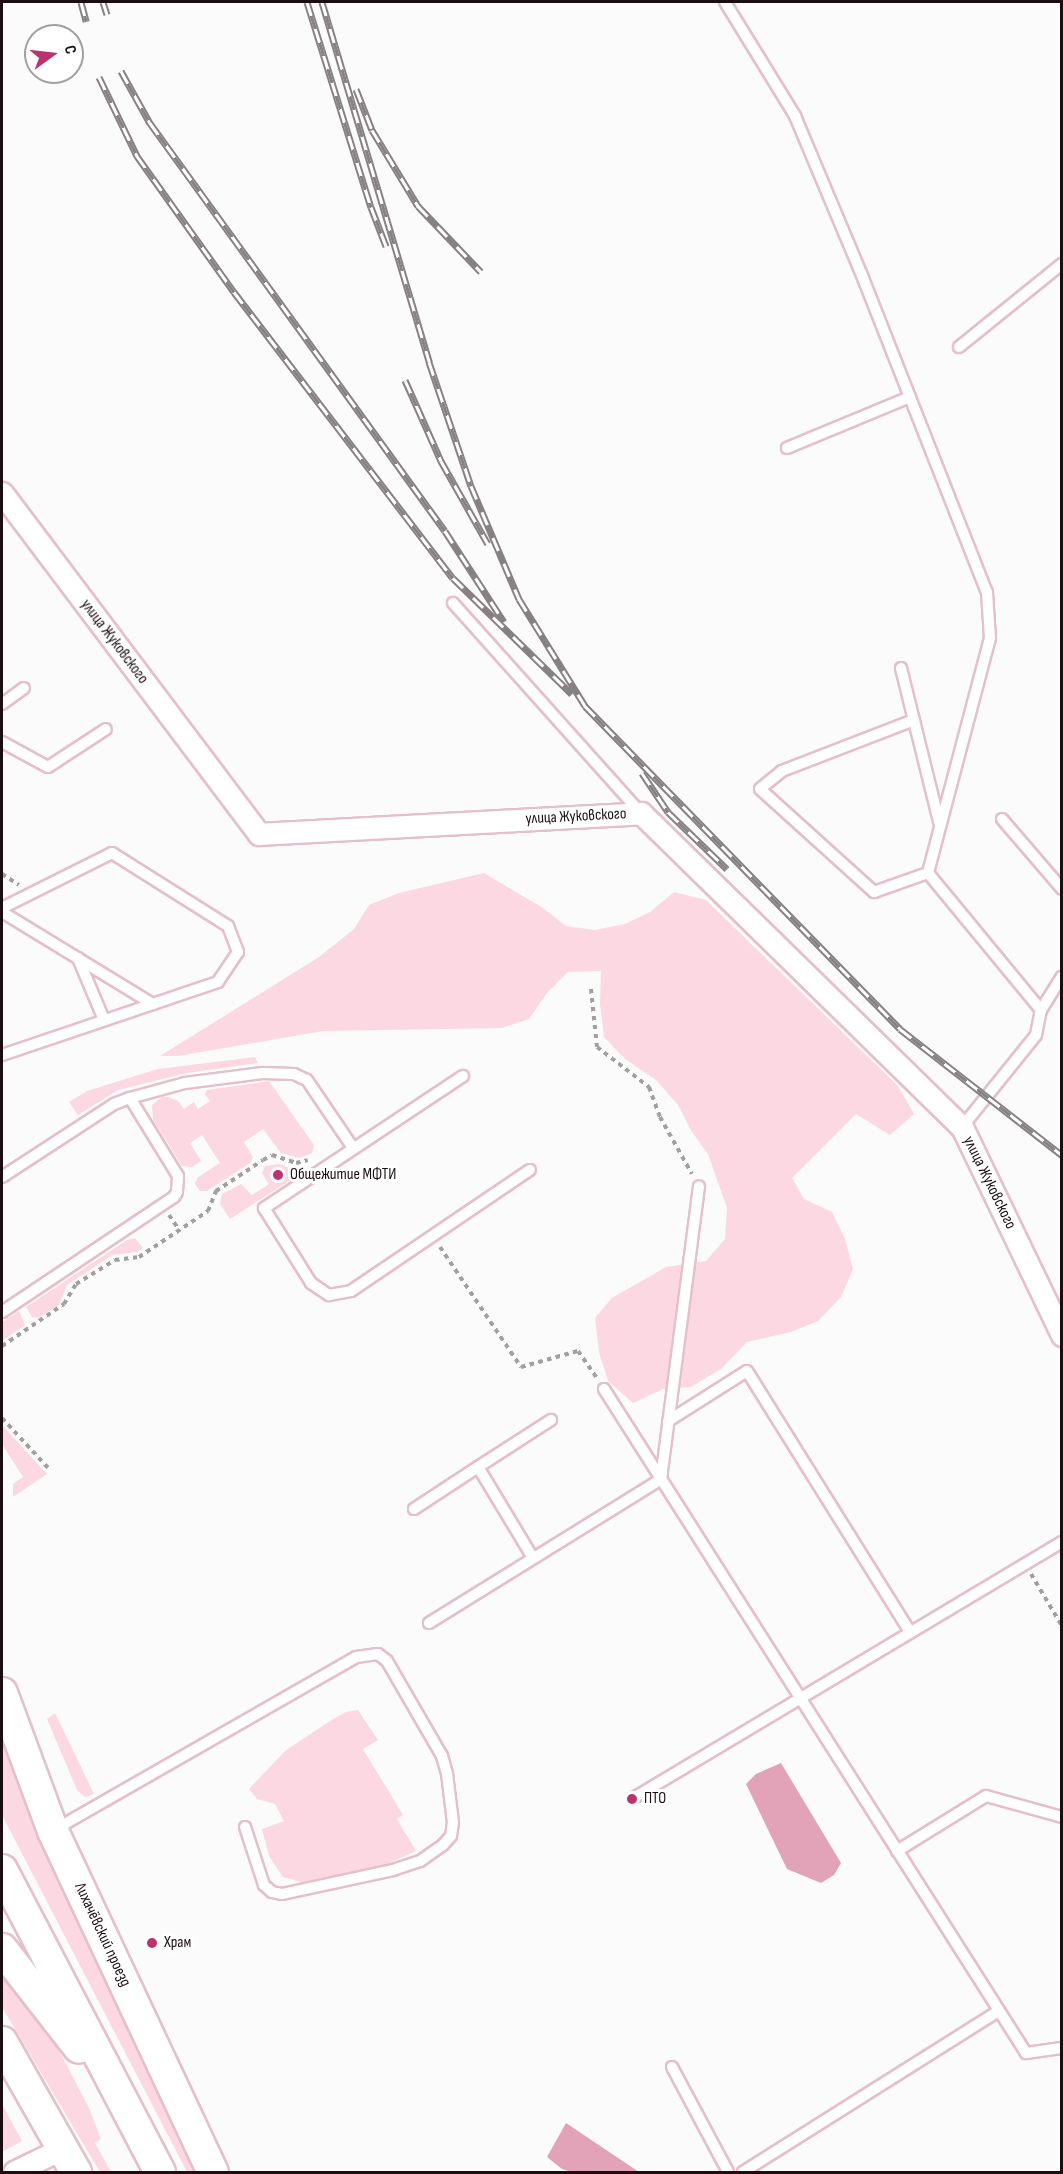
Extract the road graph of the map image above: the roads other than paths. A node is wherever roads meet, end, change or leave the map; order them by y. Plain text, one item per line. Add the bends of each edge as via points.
1 (725, 2) edge
2 (1062, 264) edge
3 (959, 347) dead end
4 (910, 397) junction
5 (787, 448) dead end
6 (2, 493) edge
7 (453, 603) dead end
8 (902, 668) dead end
9 (24, 688) dead end
10 (2, 704) edge
11 (914, 720) junction
12 (106, 729) dead end
13 (2, 742) edge
14 (641, 813) junction
15 (1002, 819) dead end
16 (940, 825) junction
17 (928, 873) junction
18 (1062, 889) edge
19 (2, 910) edge
20 (78, 958) junction
21 (1062, 977) edge
22 (153, 1004) junction
23 (1041, 1010) junction
24 (104, 1020) junction
25 (2, 1055) edge
26 (463, 1076) dead end
27 (130, 1098) junction
28 (962, 1127) junction
29 (353, 1148) junction
30 (530, 1170) dead end
31 (2, 1177) edge
32 (699, 1186) road end
33 (2, 1312) edge
34 (1062, 1335) edge
35 (604, 1389) road end
36 (551, 1420) dead end
37 (668, 1421) junction
38 (478, 1467) junction
39 (661, 1479) junction
40 (414, 1509) dead end
41 (1062, 1542) edge
42 (533, 1558) junction
43 (429, 1623) dead end
44 (910, 1632) junction
45 (2, 1693) edge
46 (800, 1698) junction
47 (632, 1799) dead end
48 (1062, 1817) edge
49 (245, 1827) dead end
50 (53, 1830) junction
51 (897, 1851) junction
52 (2, 1870) edge
53 (2, 1948) edge
54 (999, 2011) junction
55 (2, 2042) edge
56 (1062, 2048) edge
57 (672, 2067) dead end
58 (127, 2111) junction
59 (69, 2161) edge
60 (14, 2172) edge
61 (160, 2172) edge
62 (213, 2172) edge
63 (728, 2172) edge
64 (743, 2172) edge

1 - 4 lane via 795,116
2 - 3 lane
4 - 5 lane
4 - 16 lane via 987,592 990,638
6 - 14 street, улица Жуковского via 259,834
7 - 14 lane
8 - 11 lane
9 - 10 lane
11 - 16 lane
11 - 17 lane via 782,771 760,789 874,892
12 - 13 lane via 48,767
14 - 28 street, улица Жуковского
15 - 18 lane
16 - 17 lane
17 - 23 lane
19 - 20 lane
19 - 22 lane via 112,853 228,926 237,952 218,982
20 - 22 lane
20 - 24 lane
21 - 23 lane
22 - 24 lane
23 - 28 lane via 1035,1035
24 - 25 lane
26 - 29 lane
27 - 29 lane via 185,1083 262,1073 294,1074 307,1080
27 - 31 lane via 114,1104
27 - 33 lane via 177,1176 177,1192
28 - 34 street, улица Жуковского
29 - 30 lane via 264,1208 311,1283 329,1295 351,1291
32 - 37 lane
35 - 39 lane
36 - 38 lane
37 - 39 lane
37 - 44 lane via 747,1371
38 - 40 lane
38 - 42 lane
39 - 42 lane
39 - 46 lane
41 - 44 lane
42 - 43 lane
44 - 46 lane
45 - 50 main road, Лихачёвский проезд
46 - 47 lane
46 - 51 lane
48 - 51 lane via 986,1797
49 - 50 lane via 264,1885 282,1894 393,1870 420,1861 444,1845 451,1836 453,1822 442,1756 387,1661 378,1654 356,1657
50 - 62 main road, Лихачёвский проезд
51 - 54 lane
52 - 58 main road
53 - 58 main road
54 - 56 lane via 1026,2053
54 - 64 lane
55 - 59 main road
57 - 63 lane
58 - 61 main road
59 - 60 street

